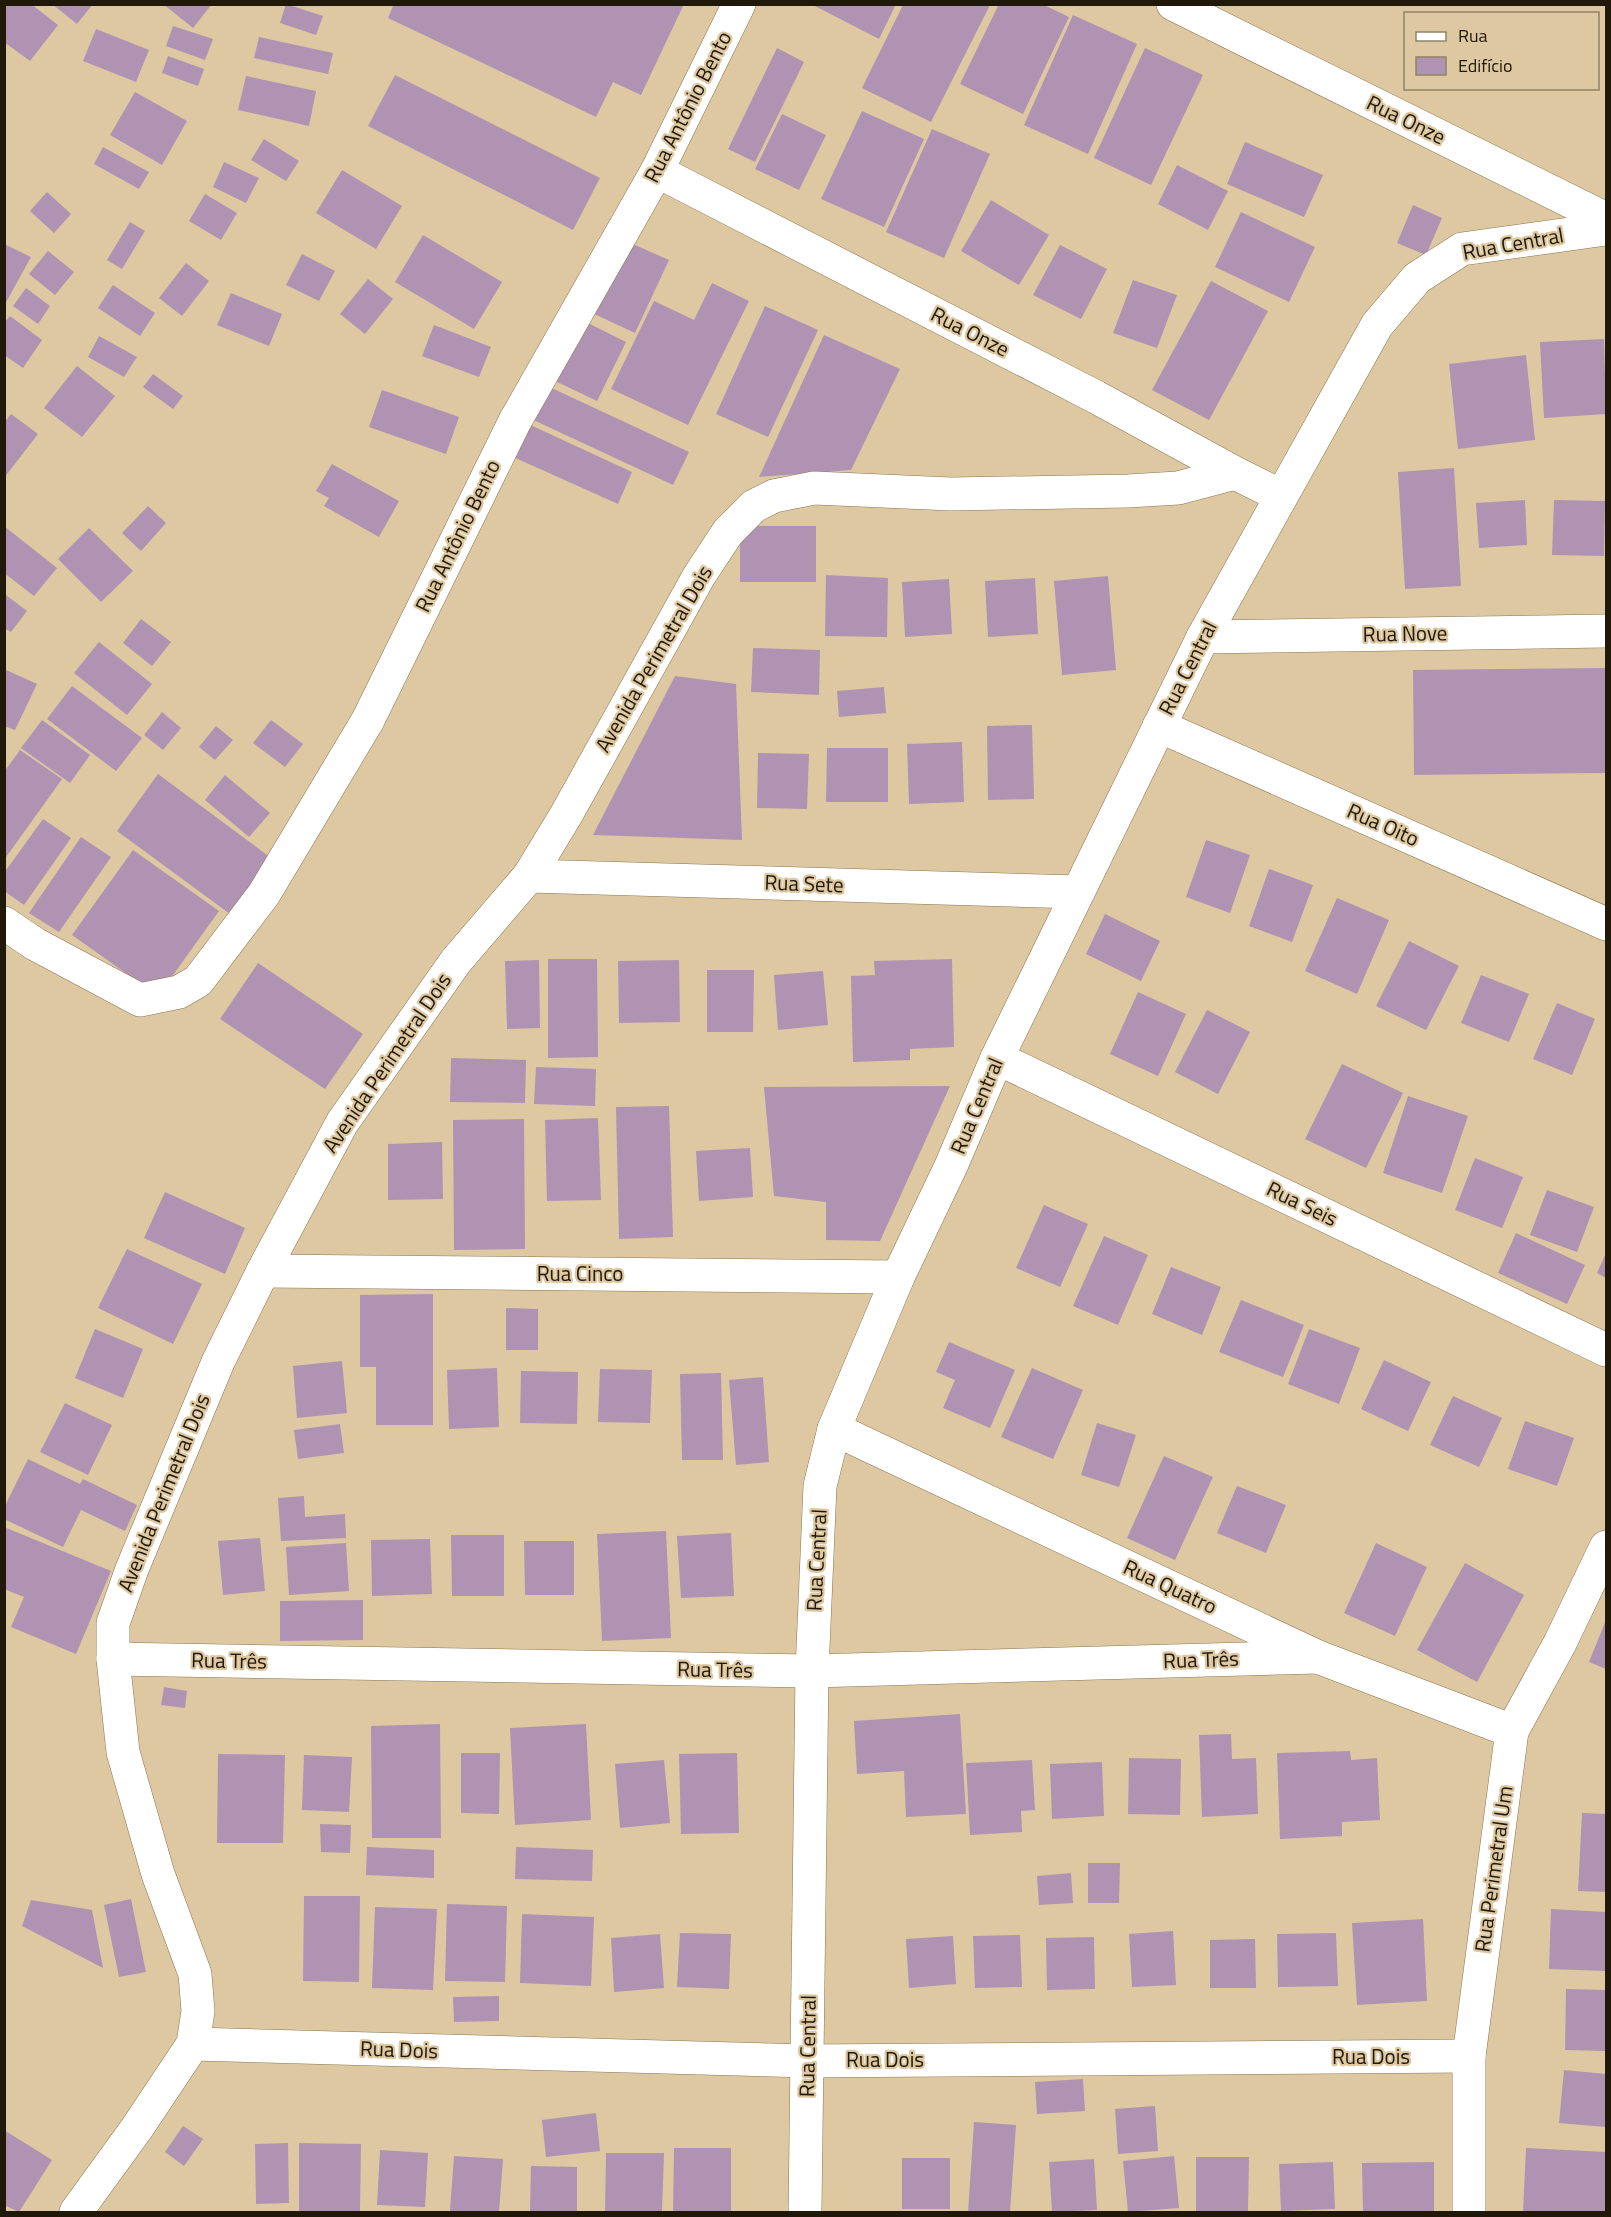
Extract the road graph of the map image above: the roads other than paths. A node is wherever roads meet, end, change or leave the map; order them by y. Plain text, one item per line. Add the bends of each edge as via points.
1 (739, 4) edge
2 (1173, 4) edge
3 (657, 171) junction
4 (1606, 219) edge
5 (1606, 229) edge
6 (1235, 473) junction
7 (1281, 496) junction
8 (1606, 631) edge
9 (1203, 637) junction
10 (1159, 726) junction
11 (529, 876) junction
12 (1078, 892) junction
13 (4, 923) edge
14 (1606, 924) edge
15 (997, 1058) junction
16 (263, 1271) junction
17 (898, 1276) junction
18 (1606, 1350) edge
19 (834, 1429) junction
20 (1606, 1547) edge
21 (1318, 1657) junction
22 (113, 1659) junction
23 (812, 1671) junction
24 (1512, 1731) junction
25 (193, 2044) junction
26 (1469, 2056) junction
27 (807, 2061) junction
28 (76, 2212) edge
29 (805, 2212) edge
30 (1469, 2212) edge

1 - 3 street, Rua Antônio Bento
2 - 4 street, Rua Onze
3 - 6 street, Rua Onze
3 - 13 street, Rua Antônio Bento via 515,421 368,720 264,894 198,981 179,992 140,1000 35,944
5 - 7 street, Rua Central via 1462,249 1417,278 1377,325
6 - 7 street, Rua Onze
6 - 11 street, Avenida Perimetral Dois via 1178,488 1128,491 951,494 814,488 774,496 754,506 728,532 699,576
7 - 9 street, Rua Central
8 - 9 street, Rua Nove
9 - 10 street, Rua Central
10 - 12 street, Rua Central
10 - 14 street, Rua Oito
11 - 12 street, Rua Sete
11 - 16 street, Avenida Perimetral Dois via 456,961 342,1123
12 - 15 street, Rua Central
15 - 17 street, Rua Central
15 - 18 street, Rua Seis
16 - 17 street, Rua Cinco
16 - 22 street, Avenida Perimetral Dois via 218,1362 132,1569 113,1623
17 - 19 street, Rua Central
19 - 21 street, Rua Quatro
19 - 23 street, Rua Central via 820,1486
20 - 24 street, Rua Perimetral Um
21 - 23 street, Rua Três
21 - 24 street, Rua Quatro
22 - 23 street, Rua Três
22 - 25 street, Avenida Perimetral Dois via 123,1752 158,1874 195,1974 198,2011
23 - 27 street, Rua Central
24 - 26 street, Rua Perimetral Um
25 - 27 street, Rua Dois
25 - 28 street, Avenida Perimetral Dois
26 - 27 street, Rua Dois
26 - 30 street, Rua Perimetral Um
27 - 29 street, Rua Central

